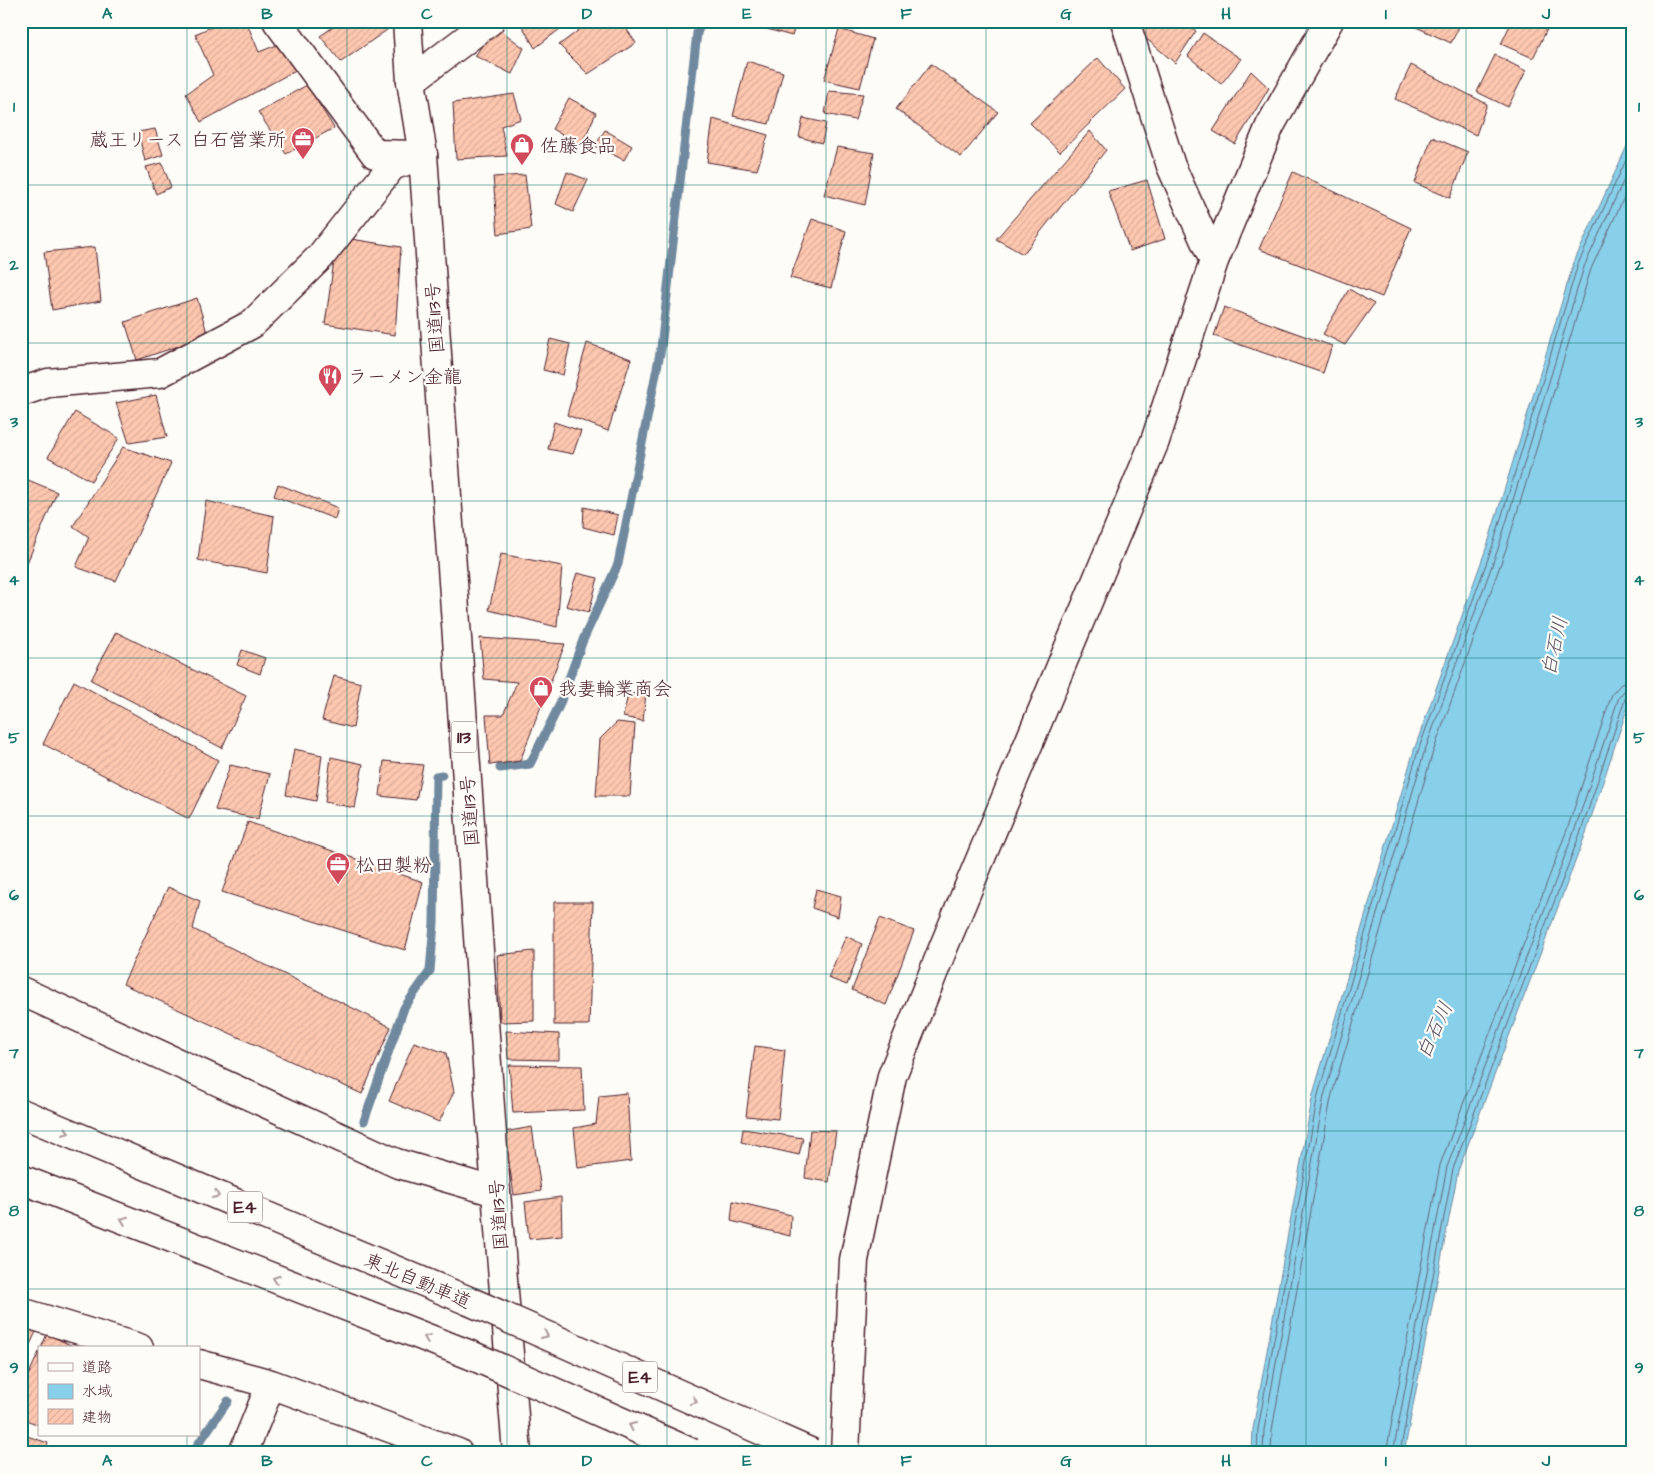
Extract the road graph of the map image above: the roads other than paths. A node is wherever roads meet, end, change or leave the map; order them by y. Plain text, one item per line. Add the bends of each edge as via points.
1 (276, 21) edge
2 (407, 21) edge
3 (490, 21) edge
4 (1125, 21) edge
5 (1329, 21) edge
6 (410, 81) junction
7 (423, 155) junction
8 (1214, 261) junction
9 (21, 392) edge
10 (21, 991) edge
11 (21, 1113) edge
12 (21, 1179) edge
13 (496, 1192) junction
14 (21, 1312) edge
15 (132, 1346) edge
16 (200, 1364) edge
17 (271, 1384) junction
18 (243, 1453) edge
19 (458, 1453) edge
20 (516, 1453) edge
21 (692, 1453) edge
22 (812, 1453) edge
23 (845, 1453) edge

1 - 7 main road via 376,154
2 - 6 main road, 国道113号 / 113
3 - 6 main road
4 - 8 main road via 1171,166
5 - 8 main road via 1270,126
6 - 7 main road, 国道113号 / 113
7 - 9 main road via 392,166 320,257 252,324 160,372 48,383
7 - 13 main road, 国道113号 / 113
8 - 23 main road via 1155,441 892,1076 854,1260
10 - 13 main road via 396,1162
11 -> 22 main road, 東北自動車道 / E4, bridge via 469,1301
21 -> 12 main road, E4, bridge via 472,1356
13 - 20 main road, 国道113号 / 113
14 - 15 main road
16 - 17 main road
17 - 18 main road
17 - 19 main road

